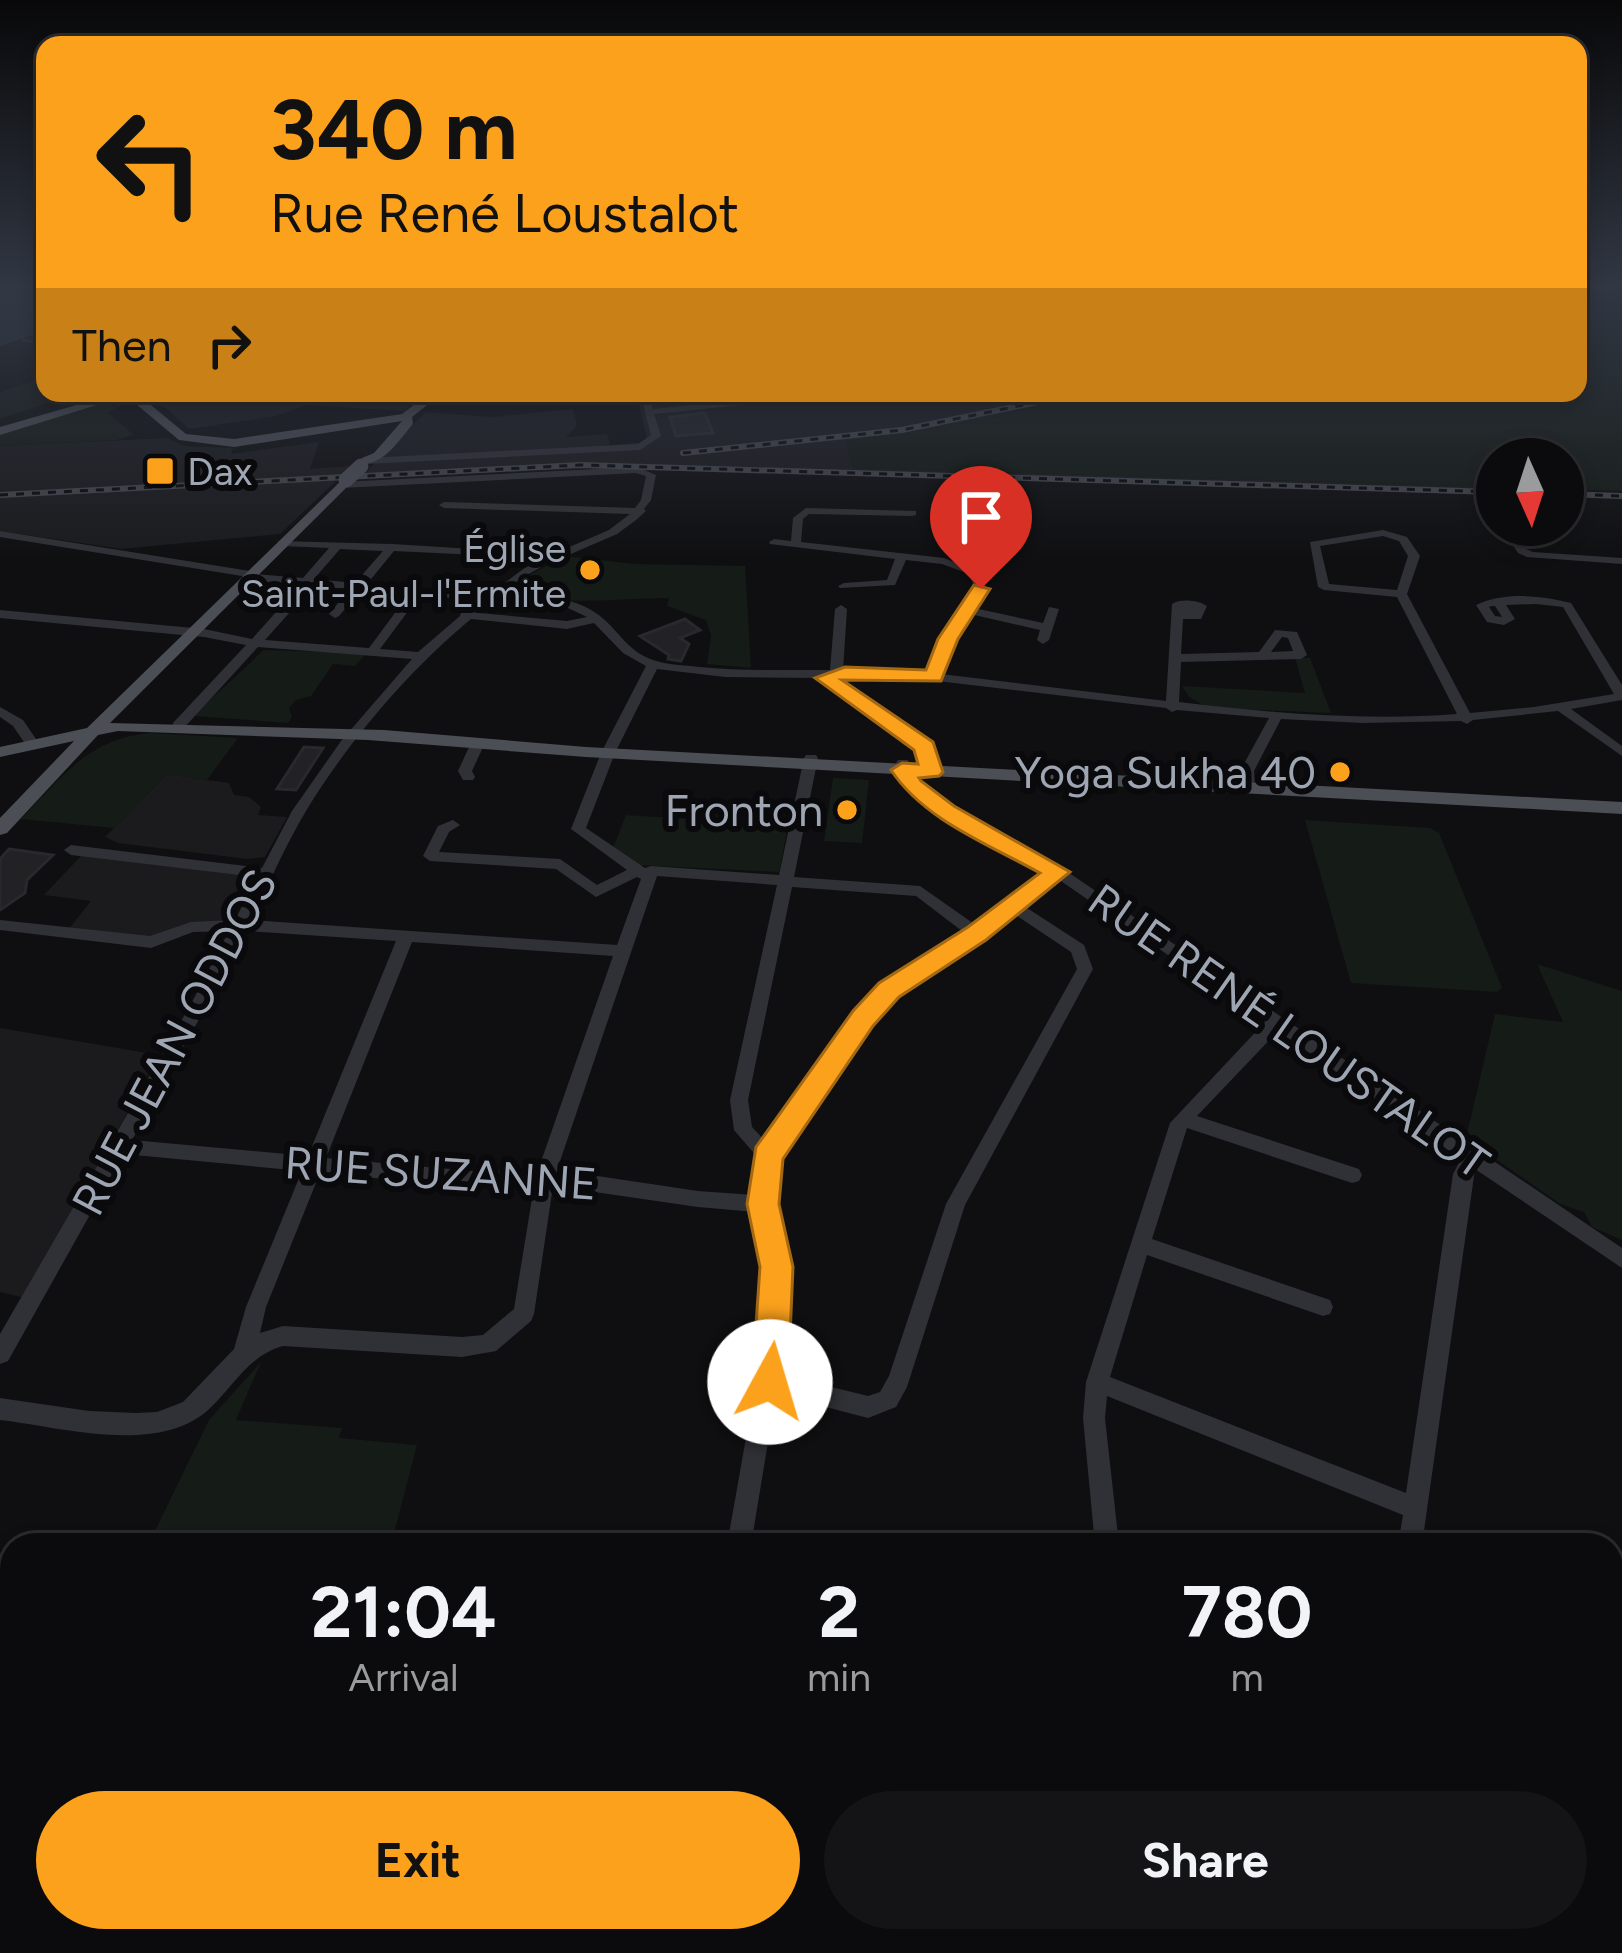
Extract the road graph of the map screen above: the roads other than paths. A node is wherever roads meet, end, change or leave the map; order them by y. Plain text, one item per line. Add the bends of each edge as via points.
1 (94, 402) edge
2 (131, 402) edge
3 (140, 402) edge
4 (423, 402) edge
5 (646, 402) edge
6 (728, 402) edge
7 (649, 412) junction
8 (390, 424) junction
9 (0, 430) edge
10 (366, 461) junction
11 (344, 483) junction
12 (444, 505) dead end
13 (641, 511) junction
14 (912, 513) dead end
15 (0, 534) edge
16 (282, 542) junction
17 (774, 542) dead end
18 (796, 542) junction
19 (1519, 546) edge
20 (337, 547) junction
21 (392, 548) junction
22 (549, 555) junction
23 (902, 556) junction
24 (1622, 561) edge
25 (248, 576) junction
26 (306, 582) junction
27 (844, 586) dead end
28 (360, 587) junction
29 (417, 591) junction
30 (1401, 593) junction
31 (491, 599) junction
32 (1499, 602) dead end
33 (841, 609) dead end
34 (1053, 609) dead end
35 (965, 610) junction
36 (0, 614) edge
37 (335, 614) dead end
38 (1178, 615) dead end
39 (465, 616) junction
40 (596, 619) junction
41 (192, 632) junction
42 (258, 639) junction
43 (375, 648) junction
44 (425, 652) junction
45 (1263, 655) dead end
46 (1175, 658) junction
47 (653, 664) junction
48 (831, 676) junction
49 (934, 676) junction
50 (129, 694) junction
51 (1622, 696) edge
52 (1172, 708) junction
53 (1563, 709) junction
54 (0, 711) edge
55 (1277, 715) junction
56 (1467, 720) junction
57 (182, 725) junction
58 (97, 728) junction
59 (364, 735) junction
60 (31, 742) junction
61 (477, 745) junction
62 (609, 750) junction
63 (0, 752) edge
64 (1622, 752) edge
65 (810, 761) junction
66 (64, 764) junction
67 (903, 767) junction
68 (930, 768) junction
69 (468, 777) dead end
70 (1248, 786) junction
71 (1622, 808) edge
72 (453, 825) dead end
73 (0, 829) edge
74 (71, 850) dead end
75 (1058, 872) junction
76 (266, 873) junction
77 (642, 873) junction
78 (789, 880) junction
79 (1014, 906) junction
80 (0, 925) edge
81 (238, 925) junction
82 (977, 934) junction
83 (406, 937) junction
84 (620, 951) junction
85 (1276, 1022) junction
86 (1183, 1119) junction
87 (118, 1146) junction
88 (767, 1156) junction
89 (1471, 1157) junction
90 (314, 1164) junction
91 (1352, 1175) dead end
92 (545, 1178) junction
93 (763, 1204) junction
94 (1141, 1244) junction
95 (1622, 1259) edge
96 (1323, 1307) dead end
97 (245, 1350) junction
98 (0, 1354) edge
99 (770, 1382) junction
100 (1097, 1382) junction
101 (0, 1409) edge
102 (1415, 1508) junction
103 (741, 1533) edge
104 (1106, 1533) edge
105 (1412, 1533) edge

1 - 9 main road
2 - 8 main road via 172,436 200,445
3 - 8 main road via 181,436 202,441
4 - 8 main road
5 - 7 street
6 - 7 street
7 - 10 street via 656,436 649,444
8 - 10 main road via 378,456
10 - 11 main road, bridge
11 - 13 street via 637,470 651,475
11 - 16 main road
12 - 13 street
13 - 22 street via 612,533
14 - 18 street via 806,511
15 - 25 street
16 - 20 street
16 - 25 main road
17 - 18 street
18 - 23 street
19 - 24 street via 1531,555
20 - 21 street
20 - 26 street
21 - 22 street
21 - 28 street
22 - 31 street, RUE JEAN ODDOS
23 - 27 street via 891,583
23 - 35 street via 974,572 981,589
25 - 26 street
25 - 41 main road
26 - 28 street
26 - 42 street
28 - 29 street
28 - 37 street
29 - 31 street
29 - 43 street
30 - 30 street via 1414,556 1397,535 1314,544 1324,587
30 - 56 street
31 - 39 street, RUE JEAN ODDOS
31 - 40 street via 558,602
32 - 51 street via 1567,605
33 - 48 street
34 - 35 street via 1044,633
35 - 49 street
36 - 41 street
38 - 46 street
39 - 40 street via 568,625
39 - 44 street, RUE JEAN ODDOS
40 - 47 street
41 - 42 street
41 - 50 main road
42 - 43 street
42 - 57 street
43 - 44 street
44 - 59 street, RUE JEAN ODDOS
45 - 46 street
46 - 52 street
47 - 48 street
47 - 62 street
48 - 49 street
48 - 68 street via 915,739
49 - 52 street
50 - 57 main road via 131,714
50 - 58 main road
50 - 60 main road
51 - 53 street
52 - 55 street
53 - 56 street
53 - 64 street
54 - 60 street
55 - 56 street
55 - 70 street via 1247,771
57 - 58 main road
57 - 59 main road
58 - 60 main road
58 - 66 main road
59 - 61 main road
59 - 62 main road
59 - 76 street, RUE JEAN ODDOS via 299,811
60 - 63 main road
60 - 66 main road via 57,748
61 - 62 main road
61 - 69 street
62 - 65 main road
62 - 77 street via 578,829
65 - 67 main road
65 - 78 street
66 - 73 main road
67 - 68 main road
67 - 75 street, RUE RENÉ LOUSTALOT via 913,786 946,811
68 - 70 main road
70 - 71 main road
72 - 77 street via 430,856 560,864 596,892
74 - 76 street
75 - 79 street
75 - 85 street, RUE RENÉ LOUSTALOT
76 - 81 street, RUE JEAN ODDOS
77 - 78 street
77 - 84 street
78 - 82 street via 920,891
78 - 88 street via 740,1100 743,1130
79 - 82 street
79 - 99 street via 1078,950 1085,970 956,1204 899,1380 888,1400 868,1407
80 - 81 street via 151,942 191,927
81 - 83 street
81 - 87 street, RUE JEAN ODDOS
82 - 88 street via 889,990
83 - 84 street
83 - 90 street
84 - 92 street
85 - 86 street
85 - 89 street, RUE RENÉ LOUSTALOT
86 - 91 street
86 - 94 street
87 - 90 street, RUE SUZANNE
87 - 98 street, RUE JEAN ODDOS
88 - 93 street
89 - 95 street, RUE RENÉ LOUSTALOT
89 - 102 street
90 - 92 street, RUE SUZANNE
90 - 97 street
92 - 93 street, RUE SUZANNE
92 - 97 street via 524,1313 488,1344 283,1336
93 - 99 street via 776,1267
94 - 96 street
94 - 100 street
97 - 101 street via 176,1418 138,1424
99 - 103 street
100 - 102 street
100 - 104 street
102 - 105 street

